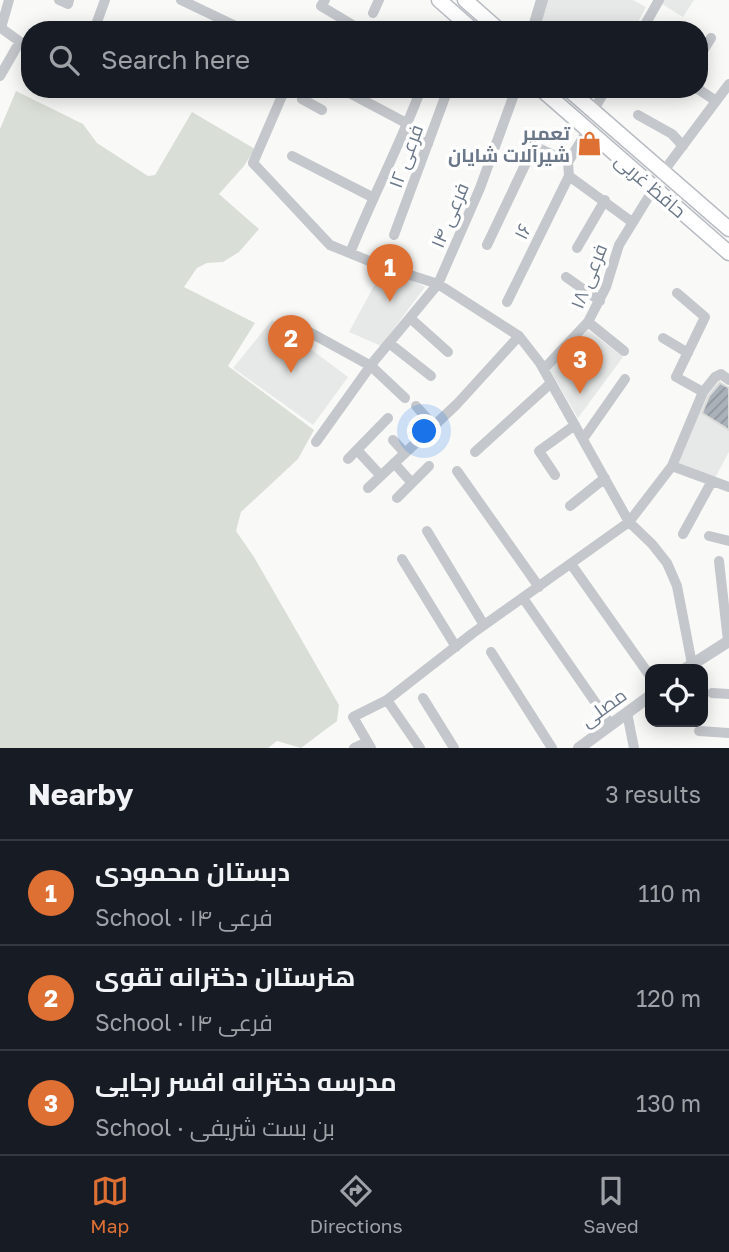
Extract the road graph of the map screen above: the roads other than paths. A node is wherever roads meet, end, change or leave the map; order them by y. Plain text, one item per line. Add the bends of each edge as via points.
1 (9, 0) edge
2 (59, 0) edge
3 (69, 0) edge
4 (105, 0) edge
5 (181, 0) edge
6 (379, 0) edge
7 (439, 0) edge
8 (465, 0) edge
9 (542, 0) edge
10 (643, 0) edge
11 (323, 3) edge
12 (657, 3) edge
13 (373, 13) dead end
14 (97, 21) edge
15 (219, 21) edge
16 (348, 21) edge
17 (463, 21) edge
18 (489, 21) edge
19 (536, 21) edge
20 (647, 21) edge
21 (1, 28) edge
22 (19, 43) joint
23 (0, 76) edge
24 (729, 84) edge
25 (281, 98) edge
26 (302, 98) edge
27 (356, 98) edge
28 (417, 98) edge
29 (445, 98) edge
30 (513, 98) edge
31 (551, 98) edge
32 (578, 98) edge
33 (601, 98) edge
34 (722, 98) edge
35 (322, 110) dead end
36 (593, 111) junction
37 (638, 115) dead end
38 (405, 129) junction
39 (588, 130) junction
40 (428, 144) junction
41 (683, 146) junction
42 (292, 156) dead end
43 (568, 169) junction
44 (663, 172) junction
45 (654, 188) junction
46 (372, 197) junction
47 (605, 200) junction
48 (632, 222) junction
49 (726, 226) edge
50 (394, 235) dead end
51 (710, 237) junction
52 (487, 245) dead end
53 (578, 248) dead end
54 (729, 251) edge
55 (350, 253) junction
56 (566, 277) dead end
57 (438, 284) junction
58 (677, 293) dead end
59 (600, 301) junction
60 (507, 302) dead end
61 (410, 318) junction
62 (290, 322) dead end
63 (588, 322) junction
64 (519, 336) junction
65 (663, 338) dead end
66 (389, 343) junction
67 (624, 351) dead end
68 (448, 352) dead end
69 (688, 353) junction
70 (370, 366) junction
71 (544, 369) junction
72 (430, 376) dead end
73 (625, 379) dead end
74 (729, 380) edge
75 (551, 383) junction
76 (703, 392) junction
77 (405, 398) dead end
78 (416, 406) dead end
79 (388, 418) dead end
80 (575, 425) junction
81 (434, 426) junction
82 (583, 439) junction
83 (393, 440) dead end
84 (316, 442) dead end
85 (357, 450) junction
86 (475, 452) dead end
87 (405, 453) junction
88 (348, 459) dead end
89 (394, 463) junction
90 (429, 466) dead end
91 (673, 466) junction
92 (457, 471) dead end
93 (555, 475) dead end
94 (381, 476) junction
95 (605, 478) junction
96 (712, 481) junction
97 (412, 484) junction
98 (729, 487) edge
99 (368, 488) dead end
100 (397, 498) dead end
101 (570, 506) dead end
102 (629, 522) junction
103 (427, 531) dead end
104 (683, 534) dead end
105 (709, 536) dead end
106 (729, 541) edge
107 (402, 559) dead end
108 (719, 561) dead end
109 (570, 565) junction
110 (539, 587) junction
111 (523, 598) junction
112 (484, 625) junction
113 (729, 641) edge
114 (456, 647) junction
115 (491, 652) dead end
116 (689, 664) edge
117 (692, 664) edge
118 (645, 669) edge
119 (712, 693) dead end
120 (729, 694) edge
121 (423, 698) dead end
122 (387, 700) junction
123 (645, 700) edge
124 (627, 713) junction
125 (611, 725) junction
126 (699, 731) dead end
127 (729, 733) edge
128 (369, 745) edge
129 (354, 748) edge
130 (420, 748) edge
131 (454, 748) edge
132 (552, 748) edge
133 (579, 748) edge
134 (634, 748) edge

1 - 21 street
2 - 3 street via 68,4
4 - 14 street
5 - 15 street
6 - 13 street
7 - 17 main road
8 - 18 main road
9 - 19 street
10 - 12 street
11 - 16 street
12 - 20 street
21 - 22 street
22 - 23 street
24 - 34 street
25 - 55 street via 253,163 330,245
26 - 35 street
27 - 38 street
28 - 38 street
29 - 40 street, فرعی ۱۲
30 - 57 street, فرعی ۱۴
31 - 39 main road, حافظ غربی
32 - 36 main road, حافظ غربی
33 - 36 street
34 - 41 street
36 - 44 main road, حافظ غربی
37 - 41 street via 672,134
38 - 40 street
38 - 46 street
39 - 43 street, ۱۶
39 - 45 main road, حافظ غربی
40 - 50 street, فرعی ۱۲
41 - 44 street
42 - 46 street
43 - 47 street
43 - 52 street via 534,146
43 - 60 street, ۱۶
44 - 49 main road, حافظ غربی
45 - 48 street, فرعی ۱۸
45 - 51 main road, حافظ غربی
46 - 55 street
47 - 48 street
47 - 53 street
48 - 59 street, فرعی ۱۸
49 - 51 main road
51 - 54 main road, حافظ غربی
55 - 57 street
56 - 59 street
57 - 61 street, فرعی ۱۴
57 - 64 street
58 - 69 street via 705,317
59 - 63 street, فرعی ۱۸
61 - 66 street, فرعی ۱۴
61 - 68 street
62 - 70 street
63 - 67 street
63 - 71 street, فرعی ۱۸
64 - 71 street
64 - 81 street
65 - 69 street
66 - 70 street, فرعی ۱۴
66 - 72 street
69 - 76 street via 676,377
70 - 77 street
70 - 84 street, فرعی ۱۴
71 - 75 street
73 - 82 street
74 - 76 street via 721,374
75 - 80 street
75 - 86 street
76 - 91 street
78 - 81 street
79 - 85 street
80 - 82 street
80 - 93 street via 539,452
81 - 87 street
82 - 95 street
83 - 87 street
85 - 88 street
85 - 94 street
87 - 89 street
89 - 94 street
89 - 97 street
90 - 97 street
91 - 96 street
91 - 102 street
92 - 110 street
94 - 99 street
95 - 101 street
95 - 102 street
96 - 98 street
96 - 104 street
97 - 100 street
102 - 109 street
102 - 116 street via 667,563 677,586
103 - 112 street
105 - 106 street
107 - 114 street
108 - 113 street
109 - 110 street
109 - 118 street
110 - 111 street
111 - 112 street
111 - 125 street
112 - 114 street
113 - 117 street
114 - 122 street
115 - 132 street
119 - 120 street
121 - 131 street
122 - 128 street via 352,717
122 - 130 street
123 - 124 street, مصلی
124 - 125 street, مصلی
124 - 134 street
125 - 133 street, مصلی
126 - 127 street
128 - 129 street

